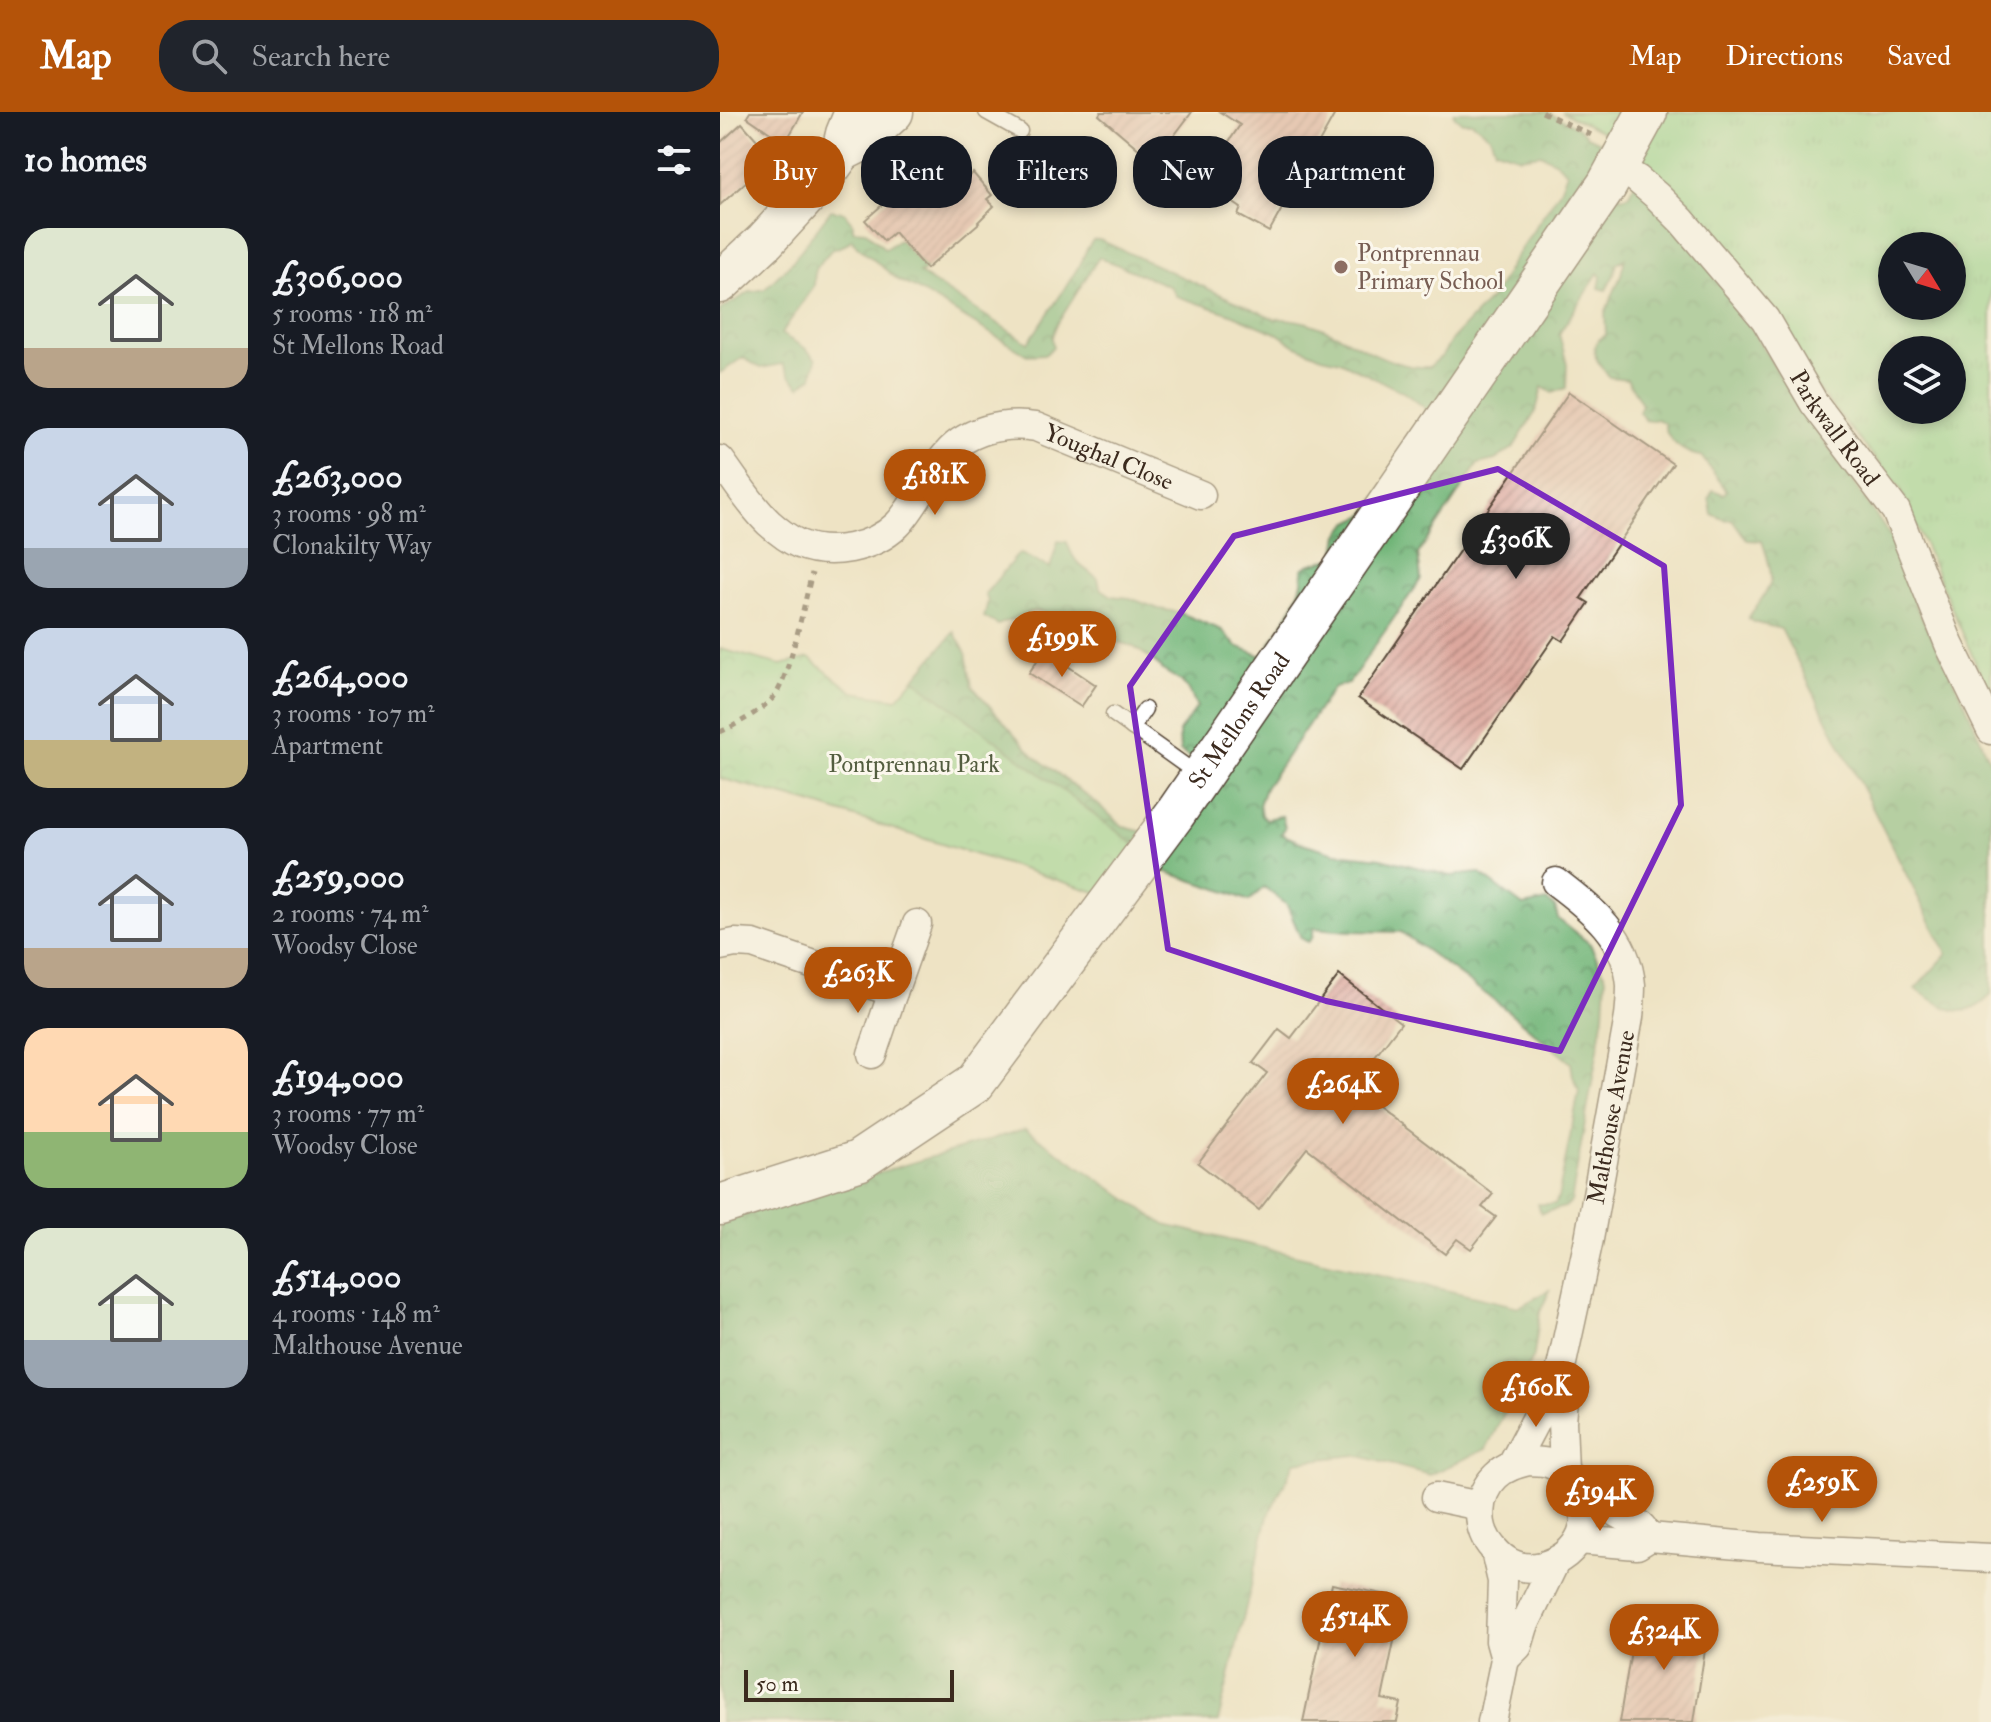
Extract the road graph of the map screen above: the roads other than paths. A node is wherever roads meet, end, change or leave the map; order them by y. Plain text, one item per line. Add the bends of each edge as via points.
1 (855, 112) edge
2 (893, 112) edge
3 (989, 112) edge
4 (1647, 112) edge
5 (1020, 131) dead end
6 (845, 138) edge
7 (845, 150) edge
8 (1610, 153) junction
9 (797, 208) edge
10 (720, 283) edge
11 (720, 460) edge
12 (1201, 495) dead end
13 (1145, 709) dead end
14 (1113, 714) dead end
15 (1132, 728) junction
16 (1991, 730) edge
17 (1201, 777) junction
18 (1556, 882) dead end
19 (917, 924) dead end
20 (720, 946) edge
21 (893, 992) junction
22 (872, 1054) dead end
23 (720, 1205) edge
24 (1559, 1377) junction
25 (1512, 1465) junction
26 (1572, 1482) junction
27 (1436, 1497) dead end
28 (1480, 1506) junction
29 (1650, 1537) junction
30 (1579, 1540) junction
31 (1495, 1551) junction
32 (1991, 1558) edge
33 (1555, 1562) junction
34 (1505, 1659) junction
35 (1492, 1722) edge

1 - 6 main road
2 - 7 main road
3 - 5 lane
4 - 8 main road, St Mellons Road
8 - 16 street, Parkwall Road via 1682,221 1765,319 1814,403 1896,511 1949,644
8 - 17 main road, St Mellons Road
9 - 10 main road
11 - 12 street, Youghal Close via 767,521 800,544 818,549 837,550 880,538 898,524 958,443 1017,424 1036,427
13 - 15 lane
14 - 15 lane
15 - 17 lane
17 - 23 main road, St Mellons Road via 975,1083 858,1161
18 - 24 street, Malthouse Avenue via 1607,925 1626,961 1631,986 1592,1225
19 - 21 street
20 - 21 street via 753,944
21 - 22 street
24 - 25 street, Malthouse Avenue via 1548,1388
24 - 26 street, Malthouse Avenue via 1565,1390 1562,1421
25 - 26 street via 1548,1463
25 - 28 street via 1486,1489
26 - 29 street
26 - 30 street via 1585,1508
27 - 28 street
28 - 31 street via 1485,1538
29 - 30 street via 1637,1545
29 - 32 street
30 - 33 street
31 - 33 street via 1524,1569
31 - 34 street via 1502,1581 1500,1641
33 - 34 street via 1518,1646
34 - 35 street

